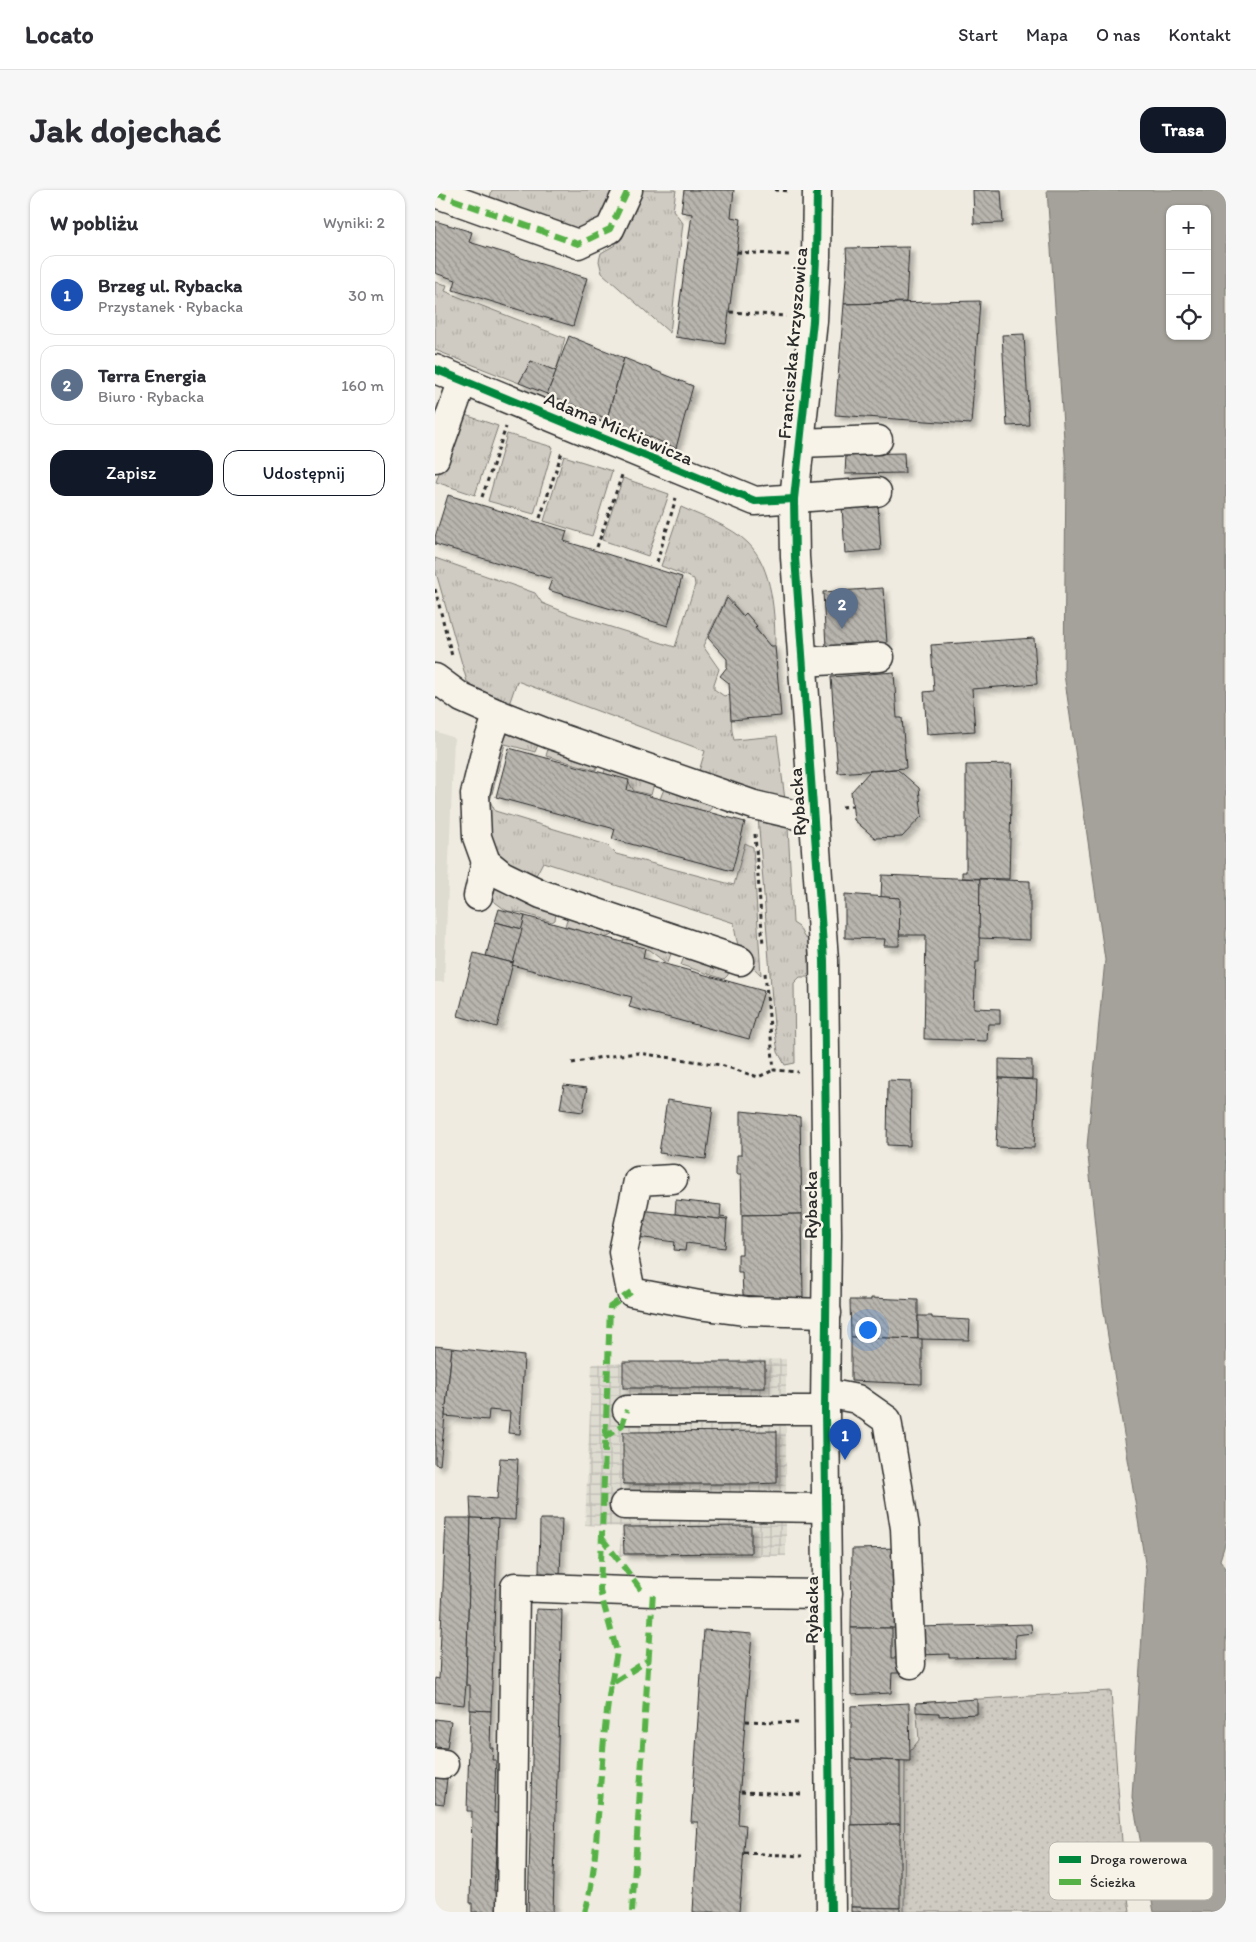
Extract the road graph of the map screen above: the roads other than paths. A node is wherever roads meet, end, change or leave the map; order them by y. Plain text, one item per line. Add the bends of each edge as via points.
1 (628, 190) edge
2 (817, 190) edge
3 (435, 193) edge
4 (435, 369) edge
5 (463, 380) junction
6 (877, 440) dead end
7 (800, 443) junction
8 (435, 458) edge
9 (877, 492) dead end
10 (794, 499) junction
11 (880, 657) dead end
12 (804, 662) junction
13 (435, 678) edge
14 (498, 714) junction
15 (814, 819) junction
16 (486, 862) junction
17 (478, 896) dead end
18 (740, 961) dead end
19 (673, 1179) dead end
20 (827, 1313) junction
21 (825, 1401) junction
22 (627, 1410) dead end
23 (624, 1505) dead end
24 (827, 1508) junction
25 (828, 1594) junction
26 (911, 1664) dead end
27 (511, 1912) edge
28 (831, 1912) edge

1 - 3 street via 610,229 578,244
2 - 7 street, Franciszka Krzyszowica via 813,321
4 - 5 street, Adama Mickiewicza
5 - 8 street
5 - 10 street, Adama Mickiewicza via 755,501
6 - 7 street
7 - 10 street, Franciszka Krzyszowica
9 - 10 street, Adama Mickiewicza
10 - 12 street, Rybacka via 795,557
11 - 12 street
12 - 15 street, Rybacka
13 - 14 street via 462,698
14 - 15 street via 754,806
14 - 16 street via 475,794 477,837
15 - 20 street, Rybacka via 824,960
16 - 17 street
16 - 18 street via 502,875 541,894
19 - 20 street via 638,1181 623,1252 631,1292 746,1311
20 - 21 street, Rybacka
21 - 22 street
21 - 24 street, Rybacka
21 - 26 street via 857,1399 887,1420 905,1528
23 - 24 street
24 - 25 street, Rybacka
25 - 27 street via 515,1587
25 - 28 street, Rybacka

